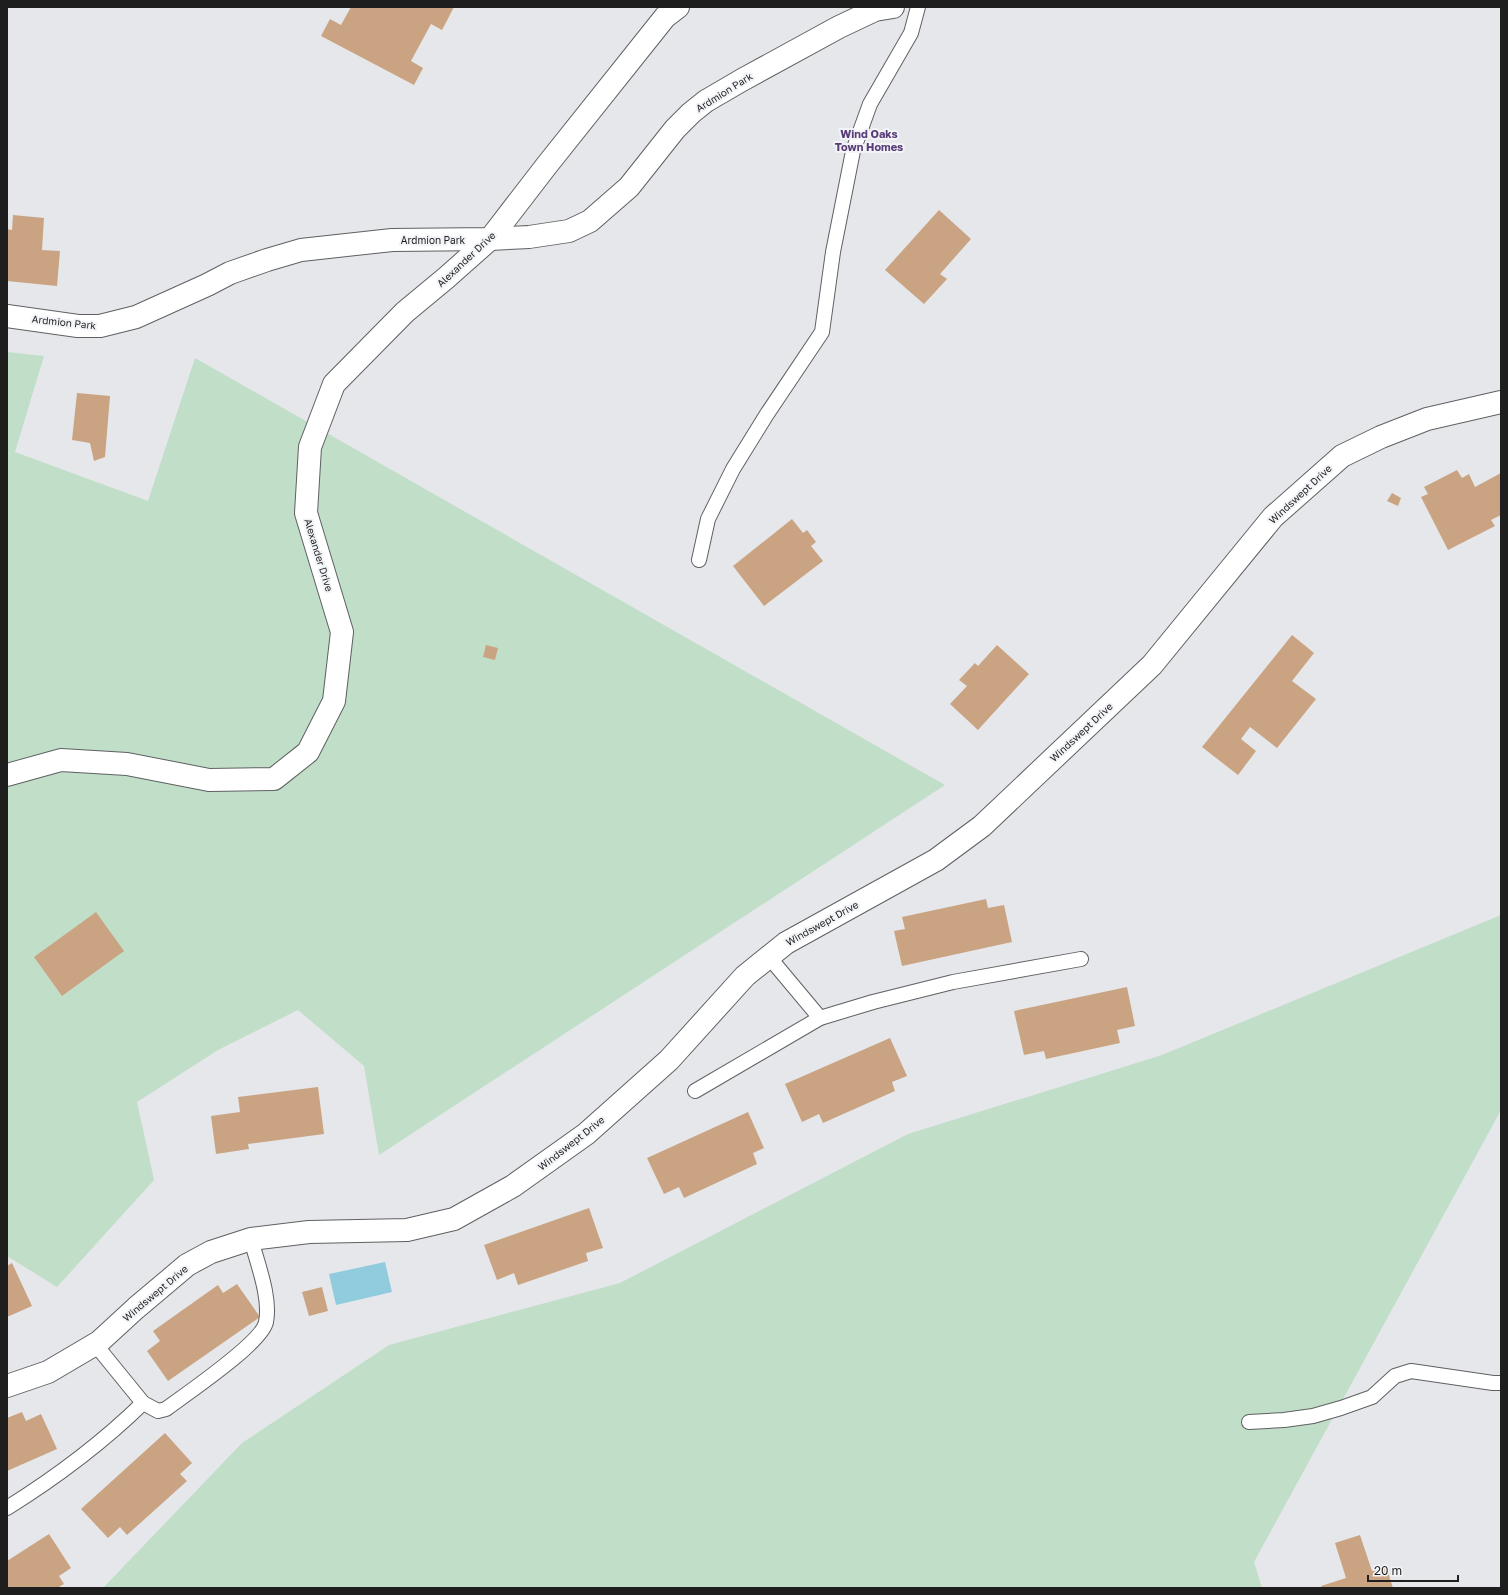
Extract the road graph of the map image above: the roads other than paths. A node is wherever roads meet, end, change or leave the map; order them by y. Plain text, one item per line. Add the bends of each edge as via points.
1 (678, 7) edge
2 (893, 7) edge
3 (918, 7) edge
4 (490, 239) junction
5 (7, 316) edge
6 (1501, 402) edge
7 (699, 560) dead end
8 (7, 775) edge
9 (769, 957) junction
10 (1081, 959) dead end
11 (820, 1018) junction
12 (695, 1091) dead end
13 (251, 1239) junction
14 (95, 1344) junction
15 (1501, 1383) edge
16 (7, 1386) edge
17 (143, 1403) junction
18 (1249, 1422) dead end
19 (7, 1508) edge

1 - 4 street, Alexander Drive via 665,18
2 - 4 street, Ardmion Park via 875,10 839,27 706,101 690,113 629,187 590,221 569,231
3 - 7 lane via 911,32 870,104 853,151 833,252 822,332 734,469 708,519
4 - 5 street, Ardmion Park via 392,240 301,250 230,273 136,317 100,326 78,326
4 - 8 street, Alexander Drive via 405,312 334,384 310,447 306,513 342,632 334,701 308,752 274,779 209,780 127,764 61,760
6 - 9 street, Windswept Drive via 1427,419 1342,456 1273,517 1152,665 982,826 936,860 786,943
9 - 11 lane
9 - 13 street, Windswept Drive via 745,976 669,1060 586,1134 513,1186 454,1219 406,1230 309,1232
10 - 11 lane via 953,982
11 - 12 lane
13 - 14 street, Windswept Drive via 211,1252 187,1265
13 - 17 lane via 266,1296 266,1323 261,1332 248,1346 166,1409 158,1411
14 - 16 street, Windswept Drive via 48,1372
14 - 17 lane
15 - 18 lane via 1411,1371 1395,1376 1372,1397 1341,1408 1313,1416
17 - 19 lane via 114,1431 29,1495

